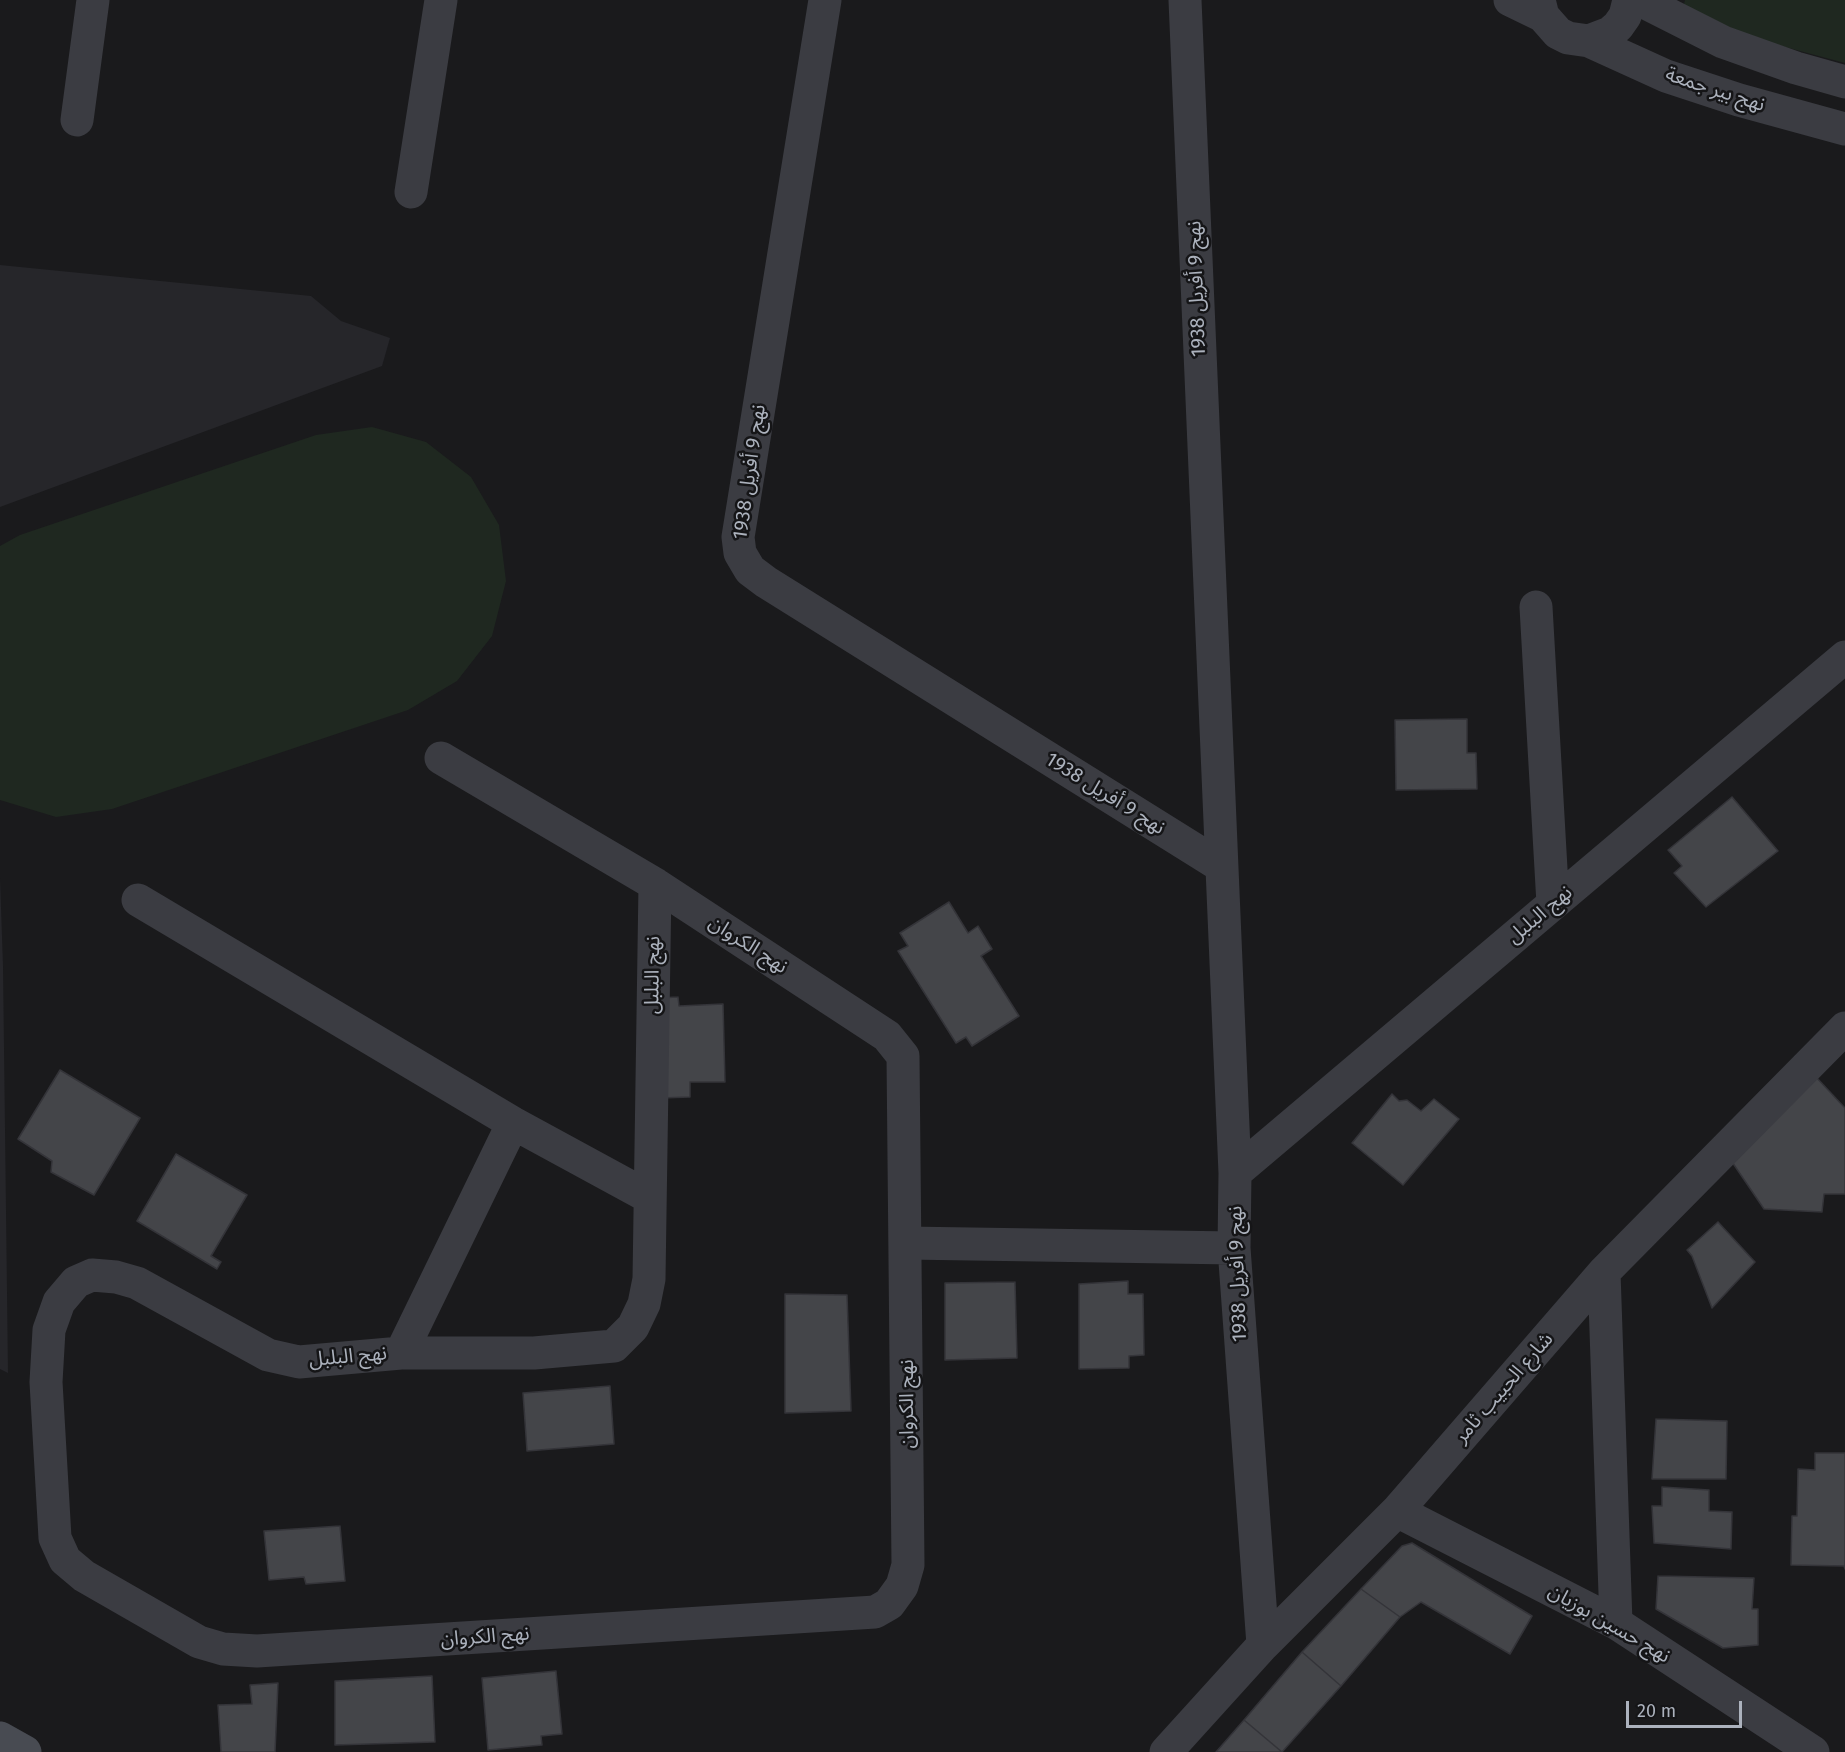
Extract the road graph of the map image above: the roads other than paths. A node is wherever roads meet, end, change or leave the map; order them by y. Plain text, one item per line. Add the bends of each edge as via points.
1 (93, 0) edge
2 (441, 0) edge
3 (825, 0) edge
4 (1185, 0) edge
5 (1510, 0) edge
6 (1629, 0) edge
7 (1640, 0) edge
8 (1541, 8) edge
9 (1589, 40) junction
10 (1845, 82) edge
11 (77, 120) dead end
12 (1845, 129) edge
13 (411, 192) dead end
14 (1536, 607) dead end
15 (1845, 657) edge
16 (441, 758) dead end
17 (1221, 866) junction
18 (655, 884) junction
19 (138, 900) dead end
20 (1553, 904) junction
21 (1845, 1028) edge
22 (513, 1123) junction
23 (1235, 1173) junction
24 (649, 1197) junction
25 (906, 1243) junction
26 (1234, 1248) junction
27 (1604, 1272) junction
28 (401, 1353) junction
29 (1397, 1511) junction
30 (1616, 1623) junction
31 (199, 1642) joint
32 (1263, 1646) junction
33 (0, 1738) edge
34 (25, 1752) edge
35 (1166, 1752) edge
36 (1813, 1752) edge

1 - 11 street
2 - 13 street
3 - 17 street, نهج 9 أفريل 1938 via 738,537 740,553 750,570 766,582
4 - 17 street, نهج 9 أفريل 1938
5 - 8 street, نهج بير جمعة
6 - 9 street via 1618,26
7 - 10 street via 1723,42
8 - 9 street, نهج بير جمعة via 1549,25 1568,38
9 - 12 street, نهج بير جمعة via 1666,76
14 - 20 street
15 - 20 street, نهج البلبل
16 - 18 street, نهج الكروان
17 - 23 street, نهج 9 أفريل 1938
18 - 24 street, نهج البلبل
18 - 25 street, نهج الكروان via 887,1036 903,1056
19 - 22 street
20 - 23 street, نهج البلبل
21 - 27 street, شارع الحبيب ثامر
22 - 24 street
22 - 28 street
23 - 26 street, نهج 9 أفريل 1938
24 - 28 street, نهج البلبل via 649,1279 644,1304 633,1328 614,1346 534,1353
25 - 26 street
25 - 31 street, نهج الكروان via 908,1565 902,1587 889,1604 875,1612 257,1651 223,1649
26 - 32 street, نهج 9 أفريل 1938
27 - 29 street, شارع الحبيب ثامر
27 - 30 street
28 - 31 street, نهج البلبل via 299,1362 268,1355 137,1283 116,1277 93,1275 76,1282 59,1302 49,1330 46,1382 55,1538 65,1560 84,1576
29 - 30 street, نهج حسين بوزيان
29 - 32 street, شارع الحبيب ثامر
30 - 36 street, نهج حسين بوزيان
32 - 35 street, شارع الحبيب ثامر
33 - 34 street

